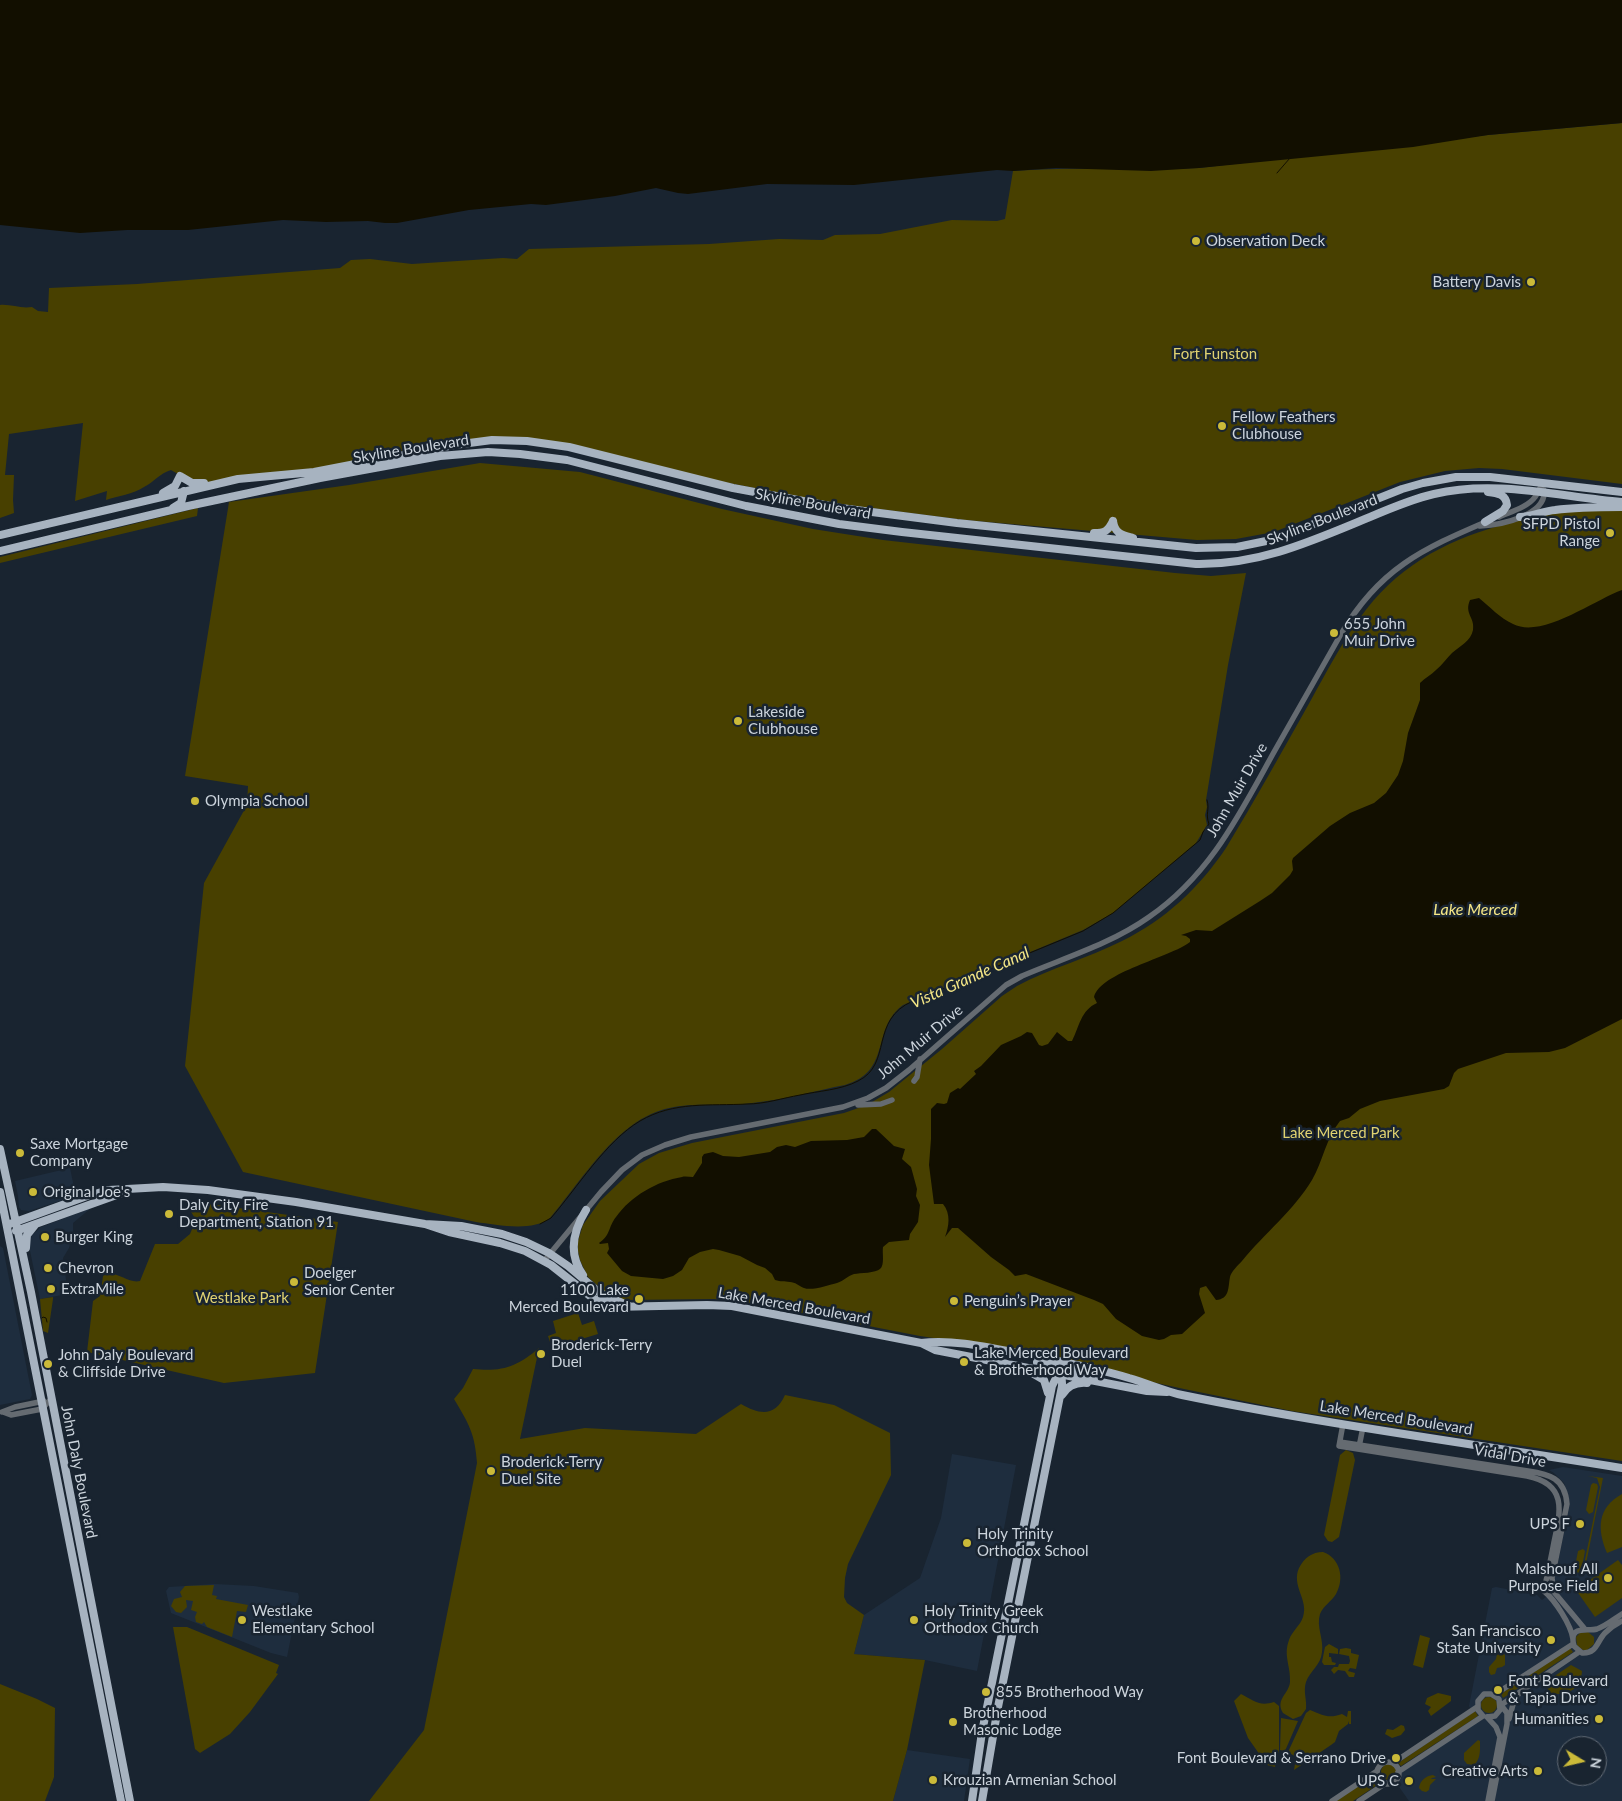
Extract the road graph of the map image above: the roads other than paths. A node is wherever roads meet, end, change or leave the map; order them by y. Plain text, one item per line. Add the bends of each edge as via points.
1 (224, 482) junction
2 (1543, 483) junction
3 (1468, 489) junction
4 (184, 491) junction
5 (1622, 492) edge
6 (1541, 493) junction
7 (231, 497) junction
8 (153, 498) junction
9 (1622, 502) edge
10 (1622, 507) edge
11 (143, 517) junction
12 (1520, 517) junction
13 (1485, 522) junction
14 (1477, 527) junction
15 (1058, 534) junction
16 (0, 535) edge
17 (1144, 543) junction
18 (0, 551) edge
19 (920, 1059) junction
20 (914, 1081) dead end
21 (892, 1100) dead end
22 (851, 1106) junction
23 (0, 1149) edge
24 (134, 1190) junction
25 (0, 1192) edge
26 (84, 1198) junction
27 (102, 1199) junction
28 (78, 1208) junction
29 (586, 1210) junction
30 (17, 1222) junction
31 (38, 1223) junction
32 (425, 1224) junction
33 (3, 1226) edge
34 (18, 1230) junction
35 (5, 1235) junction
36 (549, 1253) junction
37 (544, 1261) junction
38 (588, 1283) junction
39 (32, 1296) junction
40 (631, 1307) junction
41 (934, 1342) junction
42 (921, 1343) junction
43 (1014, 1364) junction
44 (1060, 1373) junction
45 (1139, 1382) junction
46 (1120, 1385) junction
47 (1167, 1392) junction
48 (51, 1398) junction
49 (42, 1405) junction
50 (1047, 1405) junction
51 (1058, 1406) junction
52 (1, 1413) edge
53 (1343, 1424) junction
54 (1363, 1428) junction
55 (1359, 1447) junction
56 (1622, 1468) edge
57 (1548, 1475) junction
58 (1544, 1481) junction
59 (1563, 1510) junction
60 (1622, 1614) edge
61 (1622, 1621) edge
62 (1587, 1629) junction
63 (1573, 1642) junction
64 (1598, 1644) junction
65 (1579, 1652) junction
66 (1520, 1691) junction
67 (1494, 1695) junction
68 (1501, 1704) junction
69 (1477, 1707) junction
70 (1485, 1716) junction
71 (1507, 1724) junction
72 (1393, 1763) junction
73 (1377, 1771) junction
74 (1398, 1772) junction
75 (1386, 1783) junction
76 (121, 1801) edge
77 (130, 1801) edge
78 (972, 1801) edge
79 (982, 1801) edge
80 (1332, 1801) edge
81 (1359, 1801) edge
82 (1488, 1801) edge
83 (1492, 1801) edge

1 - 4 main road, Skyline Boulevard
1 - 8 main road via 195,484 180,476 175,486
1 - 15 main road, Skyline Boulevard via 325,471 470,442 515,440 569,447 704,481 825,506
2 - 5 main road, Skyline Boulevard
2 - 6 street, John Muir Drive
2 - 17 main road, Skyline Boulevard via 1479,477 1446,478 1402,489 1285,536 1256,544 1207,548
3 - 6 main road, Skyline Boulevard via 1500,488
3 - 7 main road, Skyline Boulevard via 1414,500 1275,554 1239,562 1206,564 823,522 754,508 583,464 520,454 488,452 440,456
3 - 13 main road via 1497,494 1506,499 1505,509
4 - 7 main road via 187,497 197,501
4 - 8 main road, Skyline Boulevard
4 - 11 main road via 178,506
6 - 9 main road, Skyline Boulevard
6 - 12 street, John Muir Drive via 1542,502 1537,508
6 - 13 street, John Muir Drive via 1519,508
7 - 11 main road, Skyline Boulevard
8 - 16 main road, Skyline Boulevard
10 - 12 main road via 1562,509
11 - 18 main road, Skyline Boulevard
12 - 14 street, John Muir Drive
13 - 14 street, John Muir Drive
14 - 19 street, John Muir Drive via 1442,540 1408,560 1362,603 1344,628 1225,838 1182,891 1126,932 1006,985
15 - 17 main road, Skyline Boulevard
15 - 17 main road via 1105,532 1113,521 1118,534
19 - 20 street via 918,1077
19 - 22 street, John Muir Drive via 880,1092
21 - 22 street
22 - 29 street, John Muir Drive via 708,1134 657,1148 622,1170
23 - 30 main road, John Daly Boulevard
24 - 26 main road, Lake Merced Boulevard via 109,1190
24 - 27 main road, Lake Merced Boulevard
24 - 32 main road, Lake Merced Boulevard via 163,1187 194,1189
25 - 33 main road, John Daly Boulevard
26 - 27 main road
26 - 28 main road
26 - 30 main road, Lake Merced Boulevard
27 - 28 main road, Lake Merced Boulevard
28 - 31 main road, Lake Merced Boulevard
29 - 36 street, John Muir Drive
29 - 38 main road via 577,1226 573,1246 576,1263
30 - 33 main road, Lake Merced Boulevard
30 - 34 main road, John Daly Boulevard
31 - 34 main road, Lake Merced Boulevard
31 - 39 main road via 25,1242 34,1286
32 - 36 main road, Lake Merced Boulevard via 497,1232
32 - 37 main road, Lake Merced Boulevard via 505,1244
33 - 35 main road, John Daly Boulevard
34 - 35 main road, Lake Merced Boulevard
34 - 39 main road, John Daly Boulevard
35 - 49 main road, John Daly Boulevard
36 - 37 street, John Muir Drive
36 - 38 main road, Lake Merced Boulevard
37 - 40 main road, Lake Merced Boulevard via 603,1304
38 - 40 main road, Lake Merced Boulevard
39 - 48 main road, John Daly Boulevard
40 - 42 main road, Lake Merced Boulevard via 732,1306
41 - 42 main road, Lake Merced Boulevard
41 - 44 main road via 1041,1363 1054,1367
41 - 45 main road, Lake Merced Boulevard via 1036,1357
42 - 43 main road, Lake Merced Boulevard via 934,1350
43 - 44 main road, Lake Merced Boulevard
43 - 50 main road via 1044,1380 1048,1390
44 - 45 main road via 1069,1370
44 - 46 main road, Lake Merced Boulevard
44 - 50 main road via 1052,1386
44 - 51 main road via 1062,1386
45 - 47 main road, Lake Merced Boulevard
46 - 47 main road, Lake Merced Boulevard
46 - 51 main road via 1075,1383 1065,1390
47 - 53 main road, Lake Merced Boulevard
48 - 49 street
48 - 77 main road, John Daly Boulevard
49 - 52 street via 15,1407
49 - 76 main road, John Daly Boulevard
50 - 78 main road via 979,1747
51 - 79 main road
53 - 54 main road, Lake Merced Boulevard
53 - 55 street, Vidal Drive via 1339,1444
54 - 55 street
54 - 56 main road, Lake Merced Boulevard
55 - 57 street, Vidal Drive
55 - 58 street, Vidal Drive
57 - 58 street
57 - 59 street, Vidal Drive via 1558,1481 1564,1491
58 - 59 street, Vidal Drive via 1557,1495
59 - 62 street, Vidal Drive via 1553,1587 1556,1595
59 - 63 street, Vidal Drive via 1544,1592 1570,1626
60 - 62 street via 1600,1628
61 - 64 street via 1606,1632
62 - 63 street via 1577,1632
62 - 64 street via 1596,1635
63 - 65 street
63 - 67 street
64 - 65 street via 1589,1653
65 - 66 street
66 - 68 street
66 - 71 street
67 - 68 street
67 - 69 street via 1481,1696
68 - 70 street via 1495,1716
68 - 71 street via 1507,1713
69 - 70 street
69 - 72 street
70 - 74 street
70 - 82 street via 1496,1727 1500,1737
71 - 83 street
72 - 73 street via 1386,1762
72 - 74 street
73 - 75 street via 1379,1779
73 - 80 street
74 - 75 street via 1394,1782
75 - 81 street

